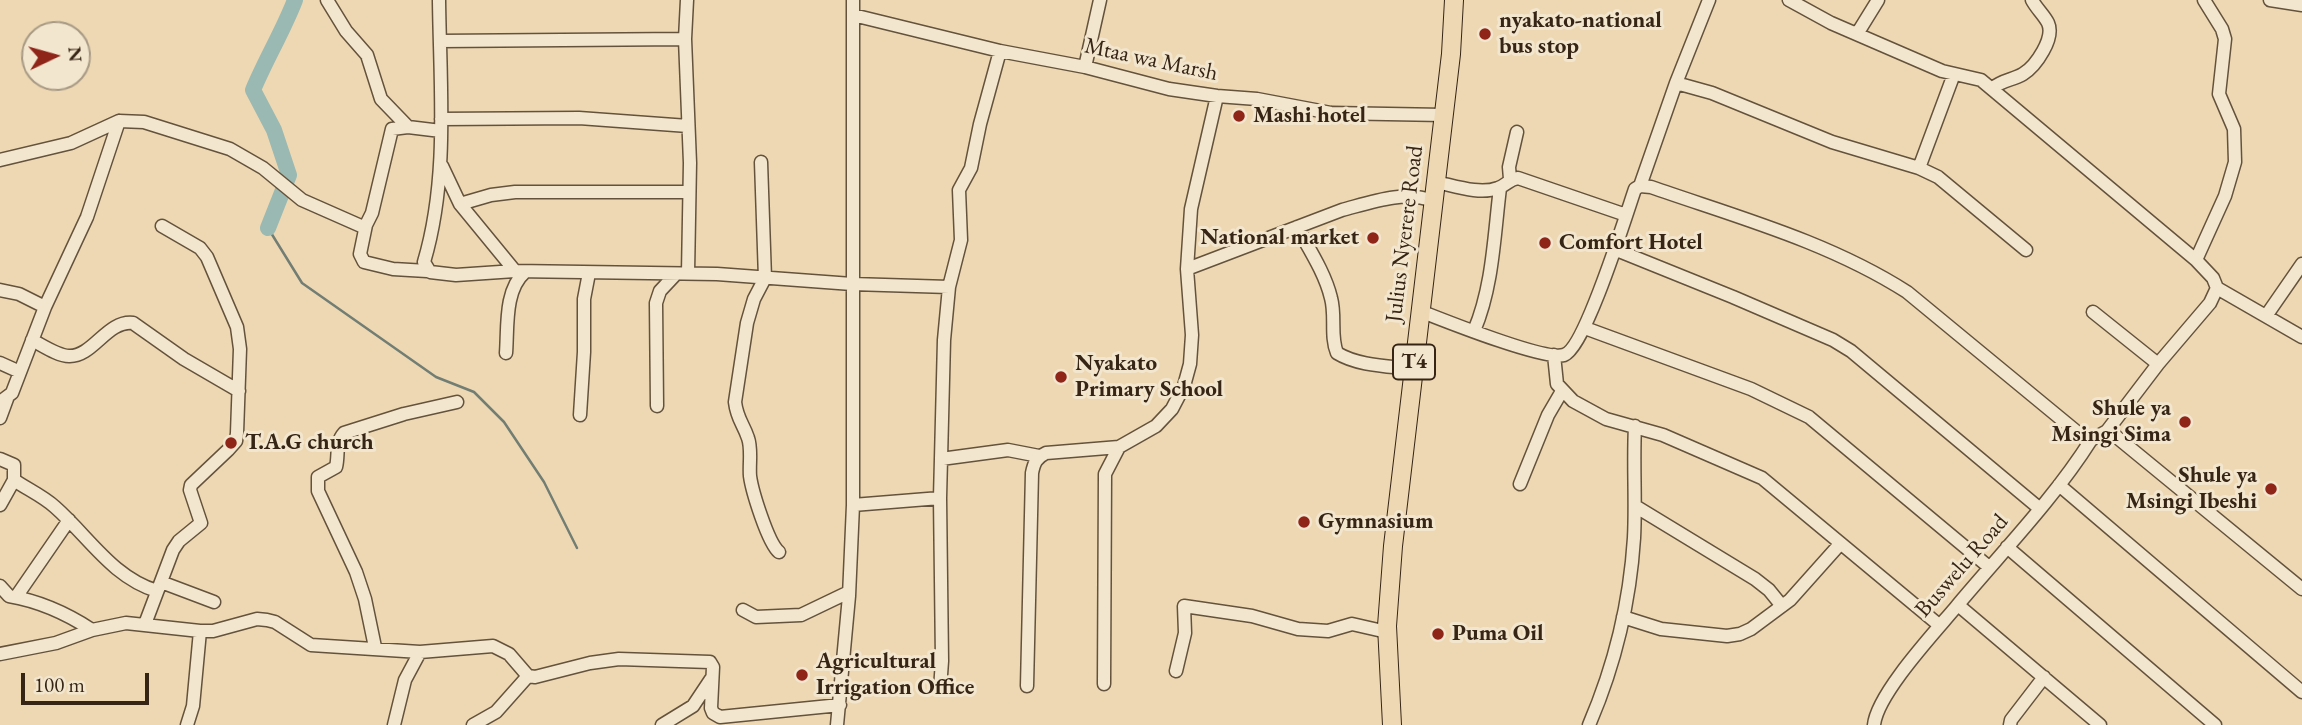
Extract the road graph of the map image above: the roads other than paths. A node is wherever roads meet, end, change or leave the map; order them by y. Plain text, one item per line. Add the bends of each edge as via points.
1 (327, 0) edge
2 (439, 0) edge
3 (687, 0) edge
4 (853, 0) edge
5 (1100, 0) edge
6 (1454, 0) edge
7 (1709, 0) edge
8 (1789, 0) edge
9 (1878, 0) edge
10 (2032, 0) edge
11 (2204, 0) edge
12 (2270, 0) edge
13 (2302, 5) edge
14 (853, 15) junction
15 (1857, 34) junction
16 (685, 39) junction
17 (440, 41) junction
18 (1000, 51) junction
19 (1085, 67) junction
20 (1954, 74) junction
21 (1676, 83) junction
22 (1993, 88) junction
23 (1217, 96) junction
24 (1444, 115) junction
25 (119, 121) junction
26 (441, 125) junction
27 (688, 126) junction
28 (408, 127) junction
29 (1517, 132) dead end
30 (0, 160) edge
31 (440, 162) junction
32 (761, 162) dead end
33 (1919, 168) junction
34 (1436, 182) junction
35 (1505, 184) junction
36 (1640, 186) junction
37 (689, 192) junction
38 (1433, 201) junction
39 (460, 204) junction
40 (1626, 215) junction
41 (366, 225) junction
42 (162, 226) dead end
43 (1297, 227) junction
44 (1614, 249) junction
45 (2026, 250) dead end
46 (2196, 260) junction
47 (2302, 264) edge
48 (1187, 269) junction
49 (427, 271) junction
50 (520, 271) junction
51 (589, 273) junction
52 (682, 274) junction
53 (765, 278) junction
54 (852, 284) junction
55 (949, 287) junction
56 (2217, 288) junction
57 (0, 290) edge
58 (45, 307) junction
59 (1420, 311) junction
60 (2093, 312) dead end
61 (2266, 316) junction
62 (1585, 328) junction
63 (1474, 331) junction
64 (2302, 337) edge
65 (32, 340) junction
66 (506, 354) dead end
67 (1554, 355) junction
68 (0, 363) edge
69 (2158, 364) junction
70 (1413, 369) junction
71 (20, 372) junction
72 (239, 391) junction
73 (1562, 391) junction
74 (4, 401) edge
75 (457, 402) dead end
76 (657, 406) dead end
77 (580, 415) dead end
78 (0, 418) edge
79 (1635, 426) junction
80 (2107, 431) junction
81 (2091, 440) junction
82 (1119, 447) junction
83 (1039, 456) junction
84 (0, 459) edge
85 (941, 459) junction
86 (13, 480) junction
87 (1520, 484) dead end
88 (2059, 485) junction
89 (940, 498) junction
90 (0, 505) edge
91 (853, 505) junction
92 (1635, 506) junction
93 (2039, 508) junction
94 (69, 520) junction
95 (1840, 544) junction
96 (2007, 547) junction
97 (779, 552) dead end
98 (1989, 567) junction
99 (0, 586) edge
100 (159, 586) junction
101 (2302, 589) edge
102 (849, 592) junction
103 (16, 597) junction
104 (214, 602) dead end
105 (1958, 605) junction
106 (1782, 606) junction
107 (743, 610) dead end
108 (1623, 617) junction
109 (145, 624) junction
110 (1939, 625) junction
111 (92, 630) junction
112 (200, 631) junction
113 (1387, 632) junction
114 (375, 647) junction
115 (420, 652) junction
116 (0, 654) edge
117 (1176, 671) dead end
118 (528, 676) junction
119 (2044, 677) junction
120 (711, 679) junction
121 (1104, 684) dead end
122 (1027, 686) dead end
123 (940, 689) dead end
124 (2302, 692) edge
125 (840, 705) junction
126 (187, 725) edge
127 (394, 725) edge
128 (473, 725) edge
129 (662, 725) edge
130 (837, 725) edge
131 (1392, 725) edge
132 (1589, 725) edge
133 (1874, 725) edge
134 (2010, 725) edge
135 (2101, 725) edge
136 (2215, 725) edge

1 - 28 street via 367,55 381,99
2 - 17 street
3 - 16 street
4 - 14 street
5 - 19 street
6 - 24 highway, Julius Nyerere Road / T4
7 - 21 street
8 - 15 street
9 - 15 street
10 - 22 street via 2049,24 2048,38 2025,73
11 - 46 street via 2224,34 2219,94 2234,129 2235,162 2225,197
12 - 13 street
14 - 18 street, Mtaa wa Marsh
14 - 54 street
15 - 20 street
16 - 17 street
16 - 27 street
17 - 26 street
18 - 19 street, Mtaa wa Marsh
18 - 55 street via 971,168 959,190 961,240
19 - 23 street, Mtaa wa Marsh
20 - 22 street via 1972,76
20 - 33 street
21 - 33 street via 1832,142
21 - 36 street
22 - 46 street
23 - 24 street, Mtaa wa Marsh via 1331,113
23 - 48 street via 1195,188
24 - 34 highway, Julius Nyerere Road / T4
25 - 30 street via 71,143
25 - 41 street via 144,122 230,149 263,168 293,194 356,226
25 - 58 street via 87,217
26 - 27 street via 579,118
26 - 28 street
26 - 31 street
27 - 37 street
28 - 41 street via 395,127 390,134
29 - 35 street
31 - 39 street
31 - 49 street via 424,262
32 - 53 street
33 - 45 street via 1938,177
34 - 35 street via 1483,191
34 - 38 highway, Julius Nyerere Road / T4
35 - 40 street via 1518,178
35 - 63 street via 1488,289
36 - 40 street
36 - 81 street via 1759,225 1880,274
37 - 39 street via 515,192
37 - 52 street
38 - 43 street via 1409,195 1342,210
38 - 59 highway, Julius Nyerere Road / T4
39 - 50 street
40 - 44 street
41 - 49 street via 360,254 364,262
42 - 72 street via 207,257 237,327
43 - 48 street
43 - 70 street via 1332,300 1337,353
44 - 62 street
44 - 93 street via 1833,340
46 - 56 street
47 - 61 street
48 - 82 street via 1192,335 1184,386 1156,426
49 - 50 street via 456,275
50 - 51 street
50 - 66 street via 511,293
51 - 52 street
51 - 77 street via 584,293
52 - 53 street
52 - 76 street via 660,291 656,303
53 - 54 street
53 - 97 street via 747,323 735,402 736,415 749,440 752,492 770,543
54 - 55 street
54 - 91 street
55 - 85 street
56 - 61 street
56 - 69 street via 2210,303
57 - 58 street
58 - 65 street
59 - 63 street
59 - 70 highway, Julius Nyerere Road / T4
60 - 69 street
61 - 64 street
62 - 67 street via 1572,350
62 - 98 street via 1751,389 1809,416
63 - 67 street
65 - 71 street
65 - 72 street via 69,356 82,352 118,325 133,323
67 - 73 street
68 - 71 street
69 - 80 street
70 - 113 highway, Julius Nyerere Road / T4
71 - 74 street
72 - 100 street via 236,440 191,485 201,523 173,550
73 - 79 street via 1588,411
73 - 87 street
74 - 78 street
75 - 114 street via 344,433 337,447 336,467 318,477 318,491 356,572
79 - 92 street
79 - 95 street via 1762,478
80 - 81 street
80 - 101 street
81 - 88 street, Buswelu Road
82 - 83 street
82 - 121 street via 1104,486
83 - 85 street via 1008,450
83 - 122 street via 1031,473
84 - 86 street via 15,465
85 - 89 street
86 - 90 street
86 - 94 street via 46,499
88 - 93 street, Buswelu Road
88 - 124 street
89 - 91 street
89 - 123 street
91 - 102 street
92 - 106 street via 1755,579
92 - 108 street
93 - 96 street, Buswelu Road
94 - 100 street via 129,579
94 - 103 street
95 - 106 street
95 - 110 street
96 - 98 street, Buswelu Road
96 - 136 street
98 - 105 street, Buswelu Road
99 - 103 street
100 - 104 street
100 - 109 street
102 - 107 street via 801,615 756,617
102 - 125 street
103 - 111 street via 55,609
105 - 110 street, Buswelu Road
105 - 119 street
106 - 108 street via 1751,629 1727,636 1661,629
108 - 132 street
109 - 111 street
109 - 112 street
110 - 133 street, Buswelu Road via 1883,700
111 - 116 street
112 - 114 street via 257,619 275,622 311,645
112 - 126 street
113 - 117 street via 1352,625 1306,630 1184,606 1185,633
113 - 131 highway, Julius Nyerere Road / T4
114 - 115 street
115 - 118 street via 493,646 509,654
115 - 127 street via 405,680
118 - 120 street via 619,659 710,662
118 - 128 street via 496,712
119 - 134 street
119 - 135 street
120 - 125 street via 711,708 720,717
120 - 129 street via 692,706
125 - 130 street

